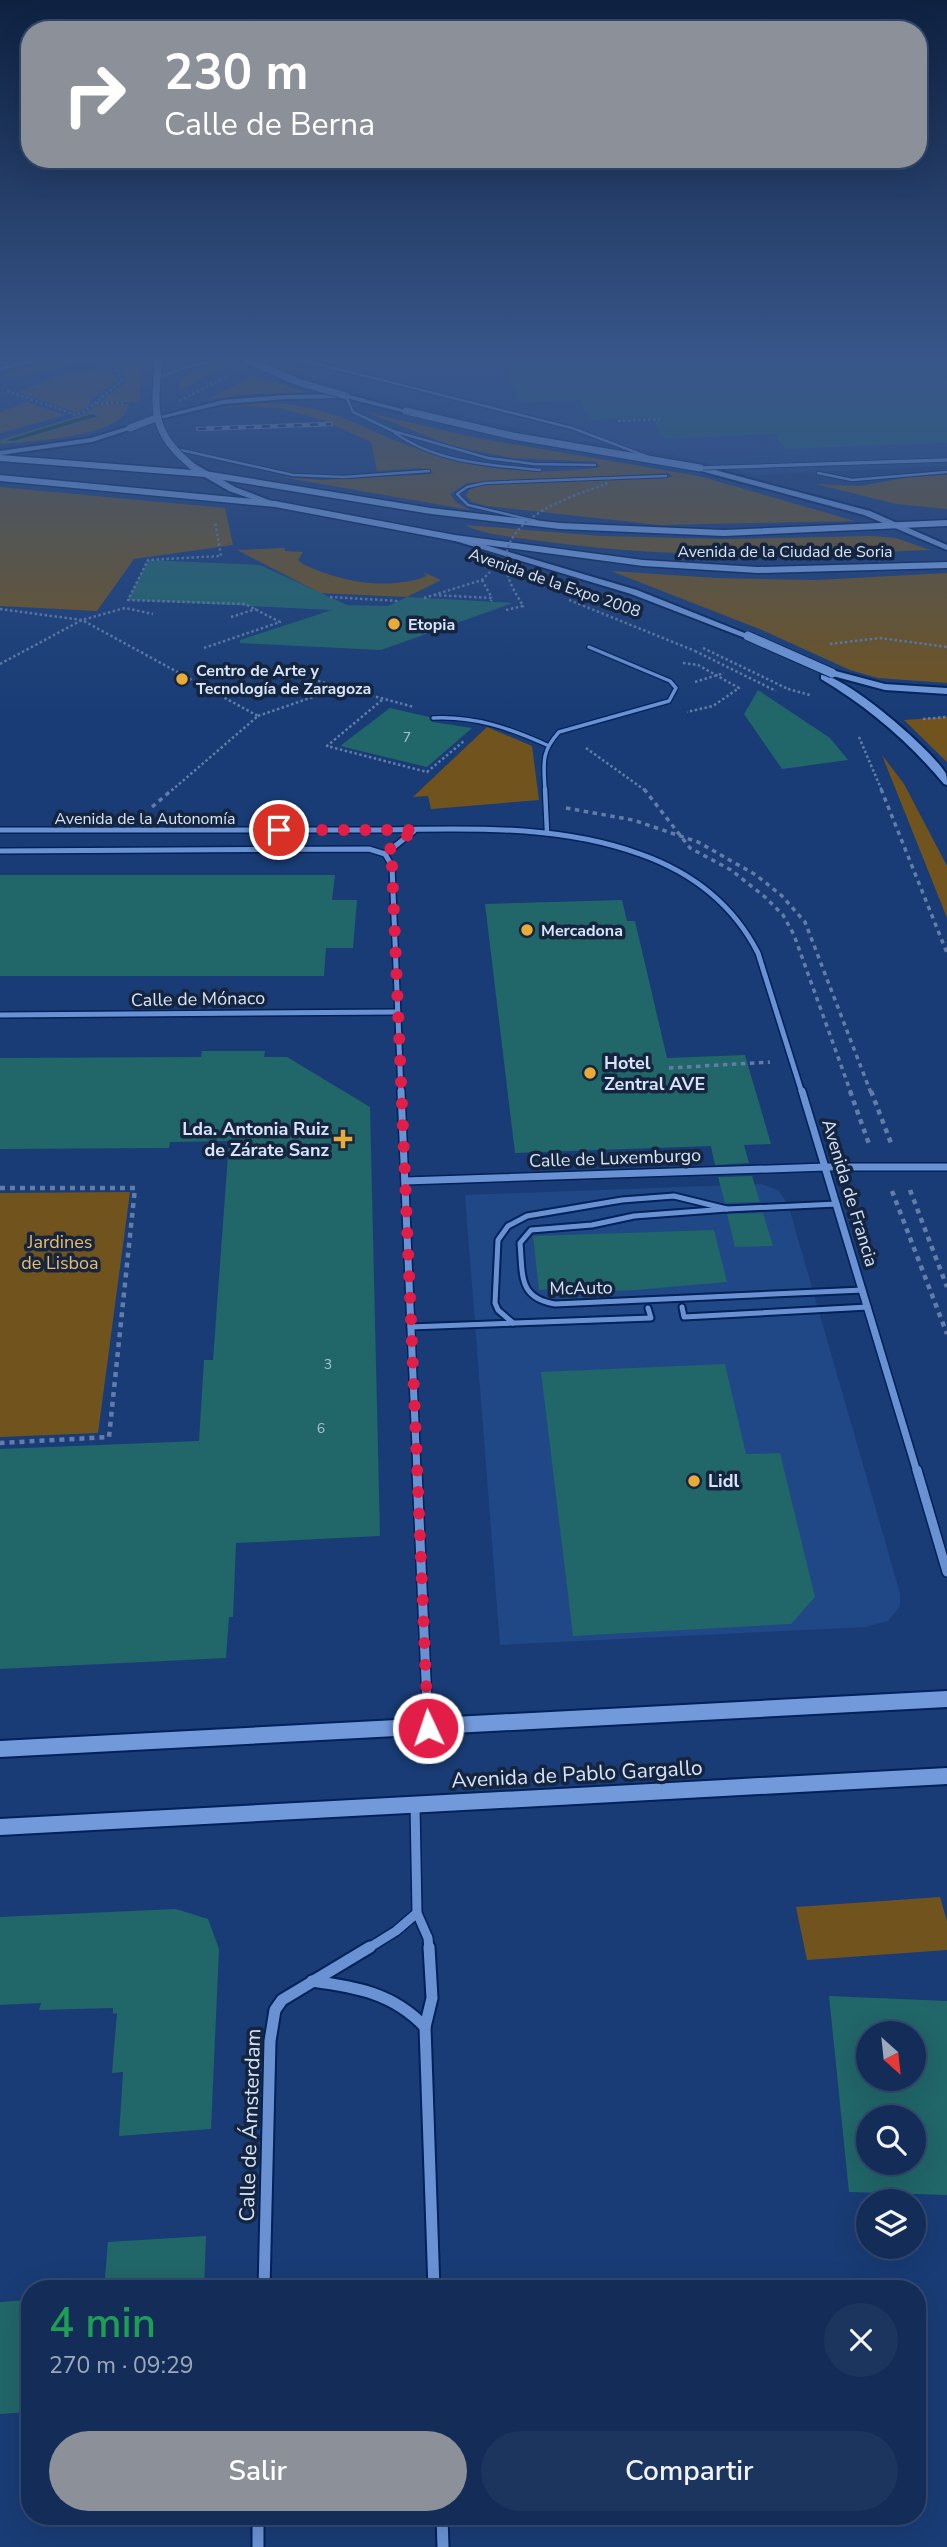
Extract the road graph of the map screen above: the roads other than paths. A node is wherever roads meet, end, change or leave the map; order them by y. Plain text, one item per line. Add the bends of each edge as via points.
1 (0, 478) edge
2 (213, 478) edge
3 (229, 478) edge
4 (592, 478) edge
5 (737, 478) edge
6 (842, 478) edge
7 (877, 478) edge
8 (275, 504) junction
9 (947, 523) edge
10 (560, 526) junction
11 (901, 526) junction
12 (454, 538) junction
13 (947, 548) edge
14 (947, 565) edge
15 (589, 647) dead end
16 (828, 675) junction
17 (947, 691) edge
18 (433, 718) dead end
19 (547, 744) junction
20 (947, 782) edge
21 (0, 830) edge
22 (418, 830) junction
23 (547, 832) junction
24 (0, 851) edge
25 (385, 854) junction
26 (663, 863) joint
27 (397, 1012) junction
28 (0, 1015) edge
29 (826, 1167) junction
30 (947, 1167) edge
31 (405, 1181) junction
32 (837, 1205) junction
33 (727, 1209) junction
34 (863, 1290) junction
35 (682, 1307) dead end
36 (868, 1307) junction
37 (648, 1308) dead end
38 (513, 1323) junction
39 (410, 1327) junction
40 (947, 1572) edge
41 (947, 1699) edge
42 (428, 1728) junction
43 (0, 1749) edge
44 (947, 1776) edge
45 (415, 1805) junction
46 (0, 1827) edge
47 (417, 1913) junction
48 (312, 1981) junction
49 (425, 2026) junction
50 (264, 2280) edge
51 (434, 2280) edge
52 (258, 2525) edge
53 (442, 2525) edge
54 (258, 2547) edge
55 (443, 2547) edge

1 - 8 main road, Avenida de la Ciudad de Soria
2 - 8 main road
3 - 10 main road, Avenida de la Ciudad de Soria via 431,511
4 - 10 lane via 485,482 457,494 468,505
5 - 11 main road, bridge
6 - 7 lane
8 - 12 main road, Avenida de la Ciudad de Soria
9 - 11 main road, Avenida de la Ciudad de Soria
10 - 11 main road, Avenida de la Ciudad de Soria via 765,533
11 - 13 main road
12 - 14 main road, Avenida de la Ciudad de Soria via 643,563 758,570
12 - 16 main road, Avenida de la Expo 2008, bridge via 634,592 748,636
15 - 19 lane via 658,675 676,688 675,695 669,701 559,732
16 - 17 main road via 885,687
16 - 20 main road, Avenida de la Expo 2008 via 899,728
18 - 19 lane via 470,716
19 - 23 lane
21 - 22 street, Avenida de la Autonomía
22 - 23 street, Avenida de la Autonomía
22 - 25 street
23 - 26 street, Avenida de la Autonomía via 619,847
24 - 25 street, Avenida de la Autonomía via 369,849
25 - 27 street via 392,866
26 - 29 street, Avenida de Francia via 721,901 751,935
27 - 28 street, Calle de Mónaco
27 - 31 street
29 - 30 street, Calle de Luxemburgo
29 - 31 street, Calle de Luxemburgo
29 - 32 street, Avenida de Francia
31 - 39 street
32 - 33 lane, McAuto
32 - 34 street, Avenida de Francia
33 - 34 lane, McAuto via 531,1230 520,1243 524,1286 531,1298 555,1304
33 - 38 lane via 688,1197 641,1198 517,1220 498,1240 493,1295 498,1310
34 - 36 street, Avenida de Francia
35 - 36 lane via 684,1317
36 - 40 street, Avenida de Francia
37 - 38 lane via 651,1318
38 - 39 lane
39 - 42 street
41 - 42 main road
42 - 43 main road
44 - 45 main road, Avenida de Pablo Gargallo
45 - 46 main road, Avenida de Pablo Gargallo
45 - 47 street
47 - 48 street, Calle de Ámsterdam via 396,1931
47 - 49 street via 428,1938 432,1998
48 - 49 street via 377,1991 411,2009
48 - 50 street, Calle de Ámsterdam via 282,2000 272,2024
49 - 51 street
52 - 54 street
53 - 55 street

